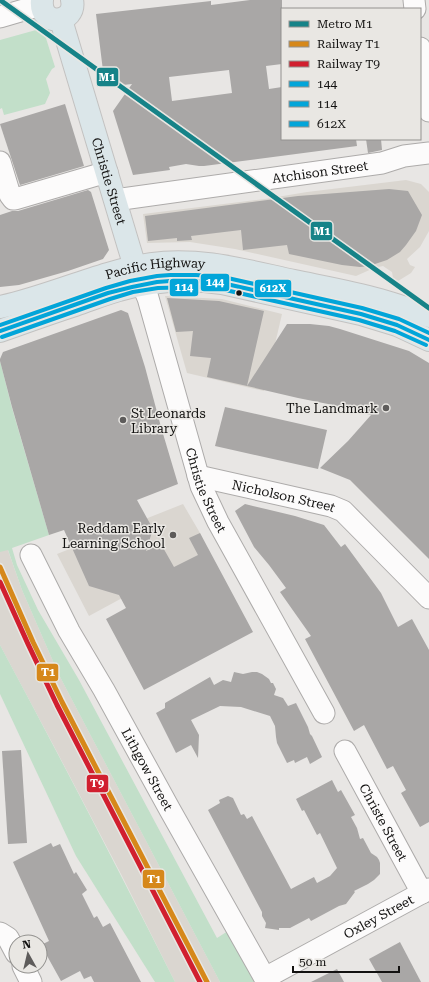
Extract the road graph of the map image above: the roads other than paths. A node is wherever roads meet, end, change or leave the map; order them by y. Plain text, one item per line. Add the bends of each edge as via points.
1 (41, 3) edge
2 (70, 5) edge
3 (0, 17) edge
4 (421, 55) edge
5 (429, 111) edge
6 (429, 153) edge
7 (0, 162) edge
8 (106, 172) junction
9 (115, 200) junction
10 (138, 276) junction
11 (0, 306) edge
12 (429, 316) edge
13 (0, 331) edge
14 (429, 340) edge
15 (198, 476) junction
16 (31, 555) dead end
17 (429, 598) edge
18 (324, 713) dead end
19 (345, 751) dead end
20 (425, 891) edge
21 (266, 980) edge

1 - 2 main road via 45,14 54,20
1 - 3 street
2 - 8 main road, Christie Street
4 - 5 street
6 - 9 street, Atchison Street via 404,156 382,163
7 - 8 street via 13,199
8 - 9 main road, Christie Street
9 - 10 main road, Christie Street
10 - 11 main road, Pacific Highway via 112,272 37,297
10 - 12 main road, Pacific Highway via 152,264 209,263 379,300
10 - 13 main road, Pacific Highway via 118,290
10 - 14 main road, Pacific Highway via 165,281 222,283 361,314 397,325
10 - 15 street, Christie Street via 148,298
15 - 17 street, Nicholson Street via 331,506 343,511
15 - 18 street, Christie Street via 218,522
16 - 21 street, Lithgow Street via 70,631
19 - 20 street, Christe Street
20 - 21 street, Oxley Street

